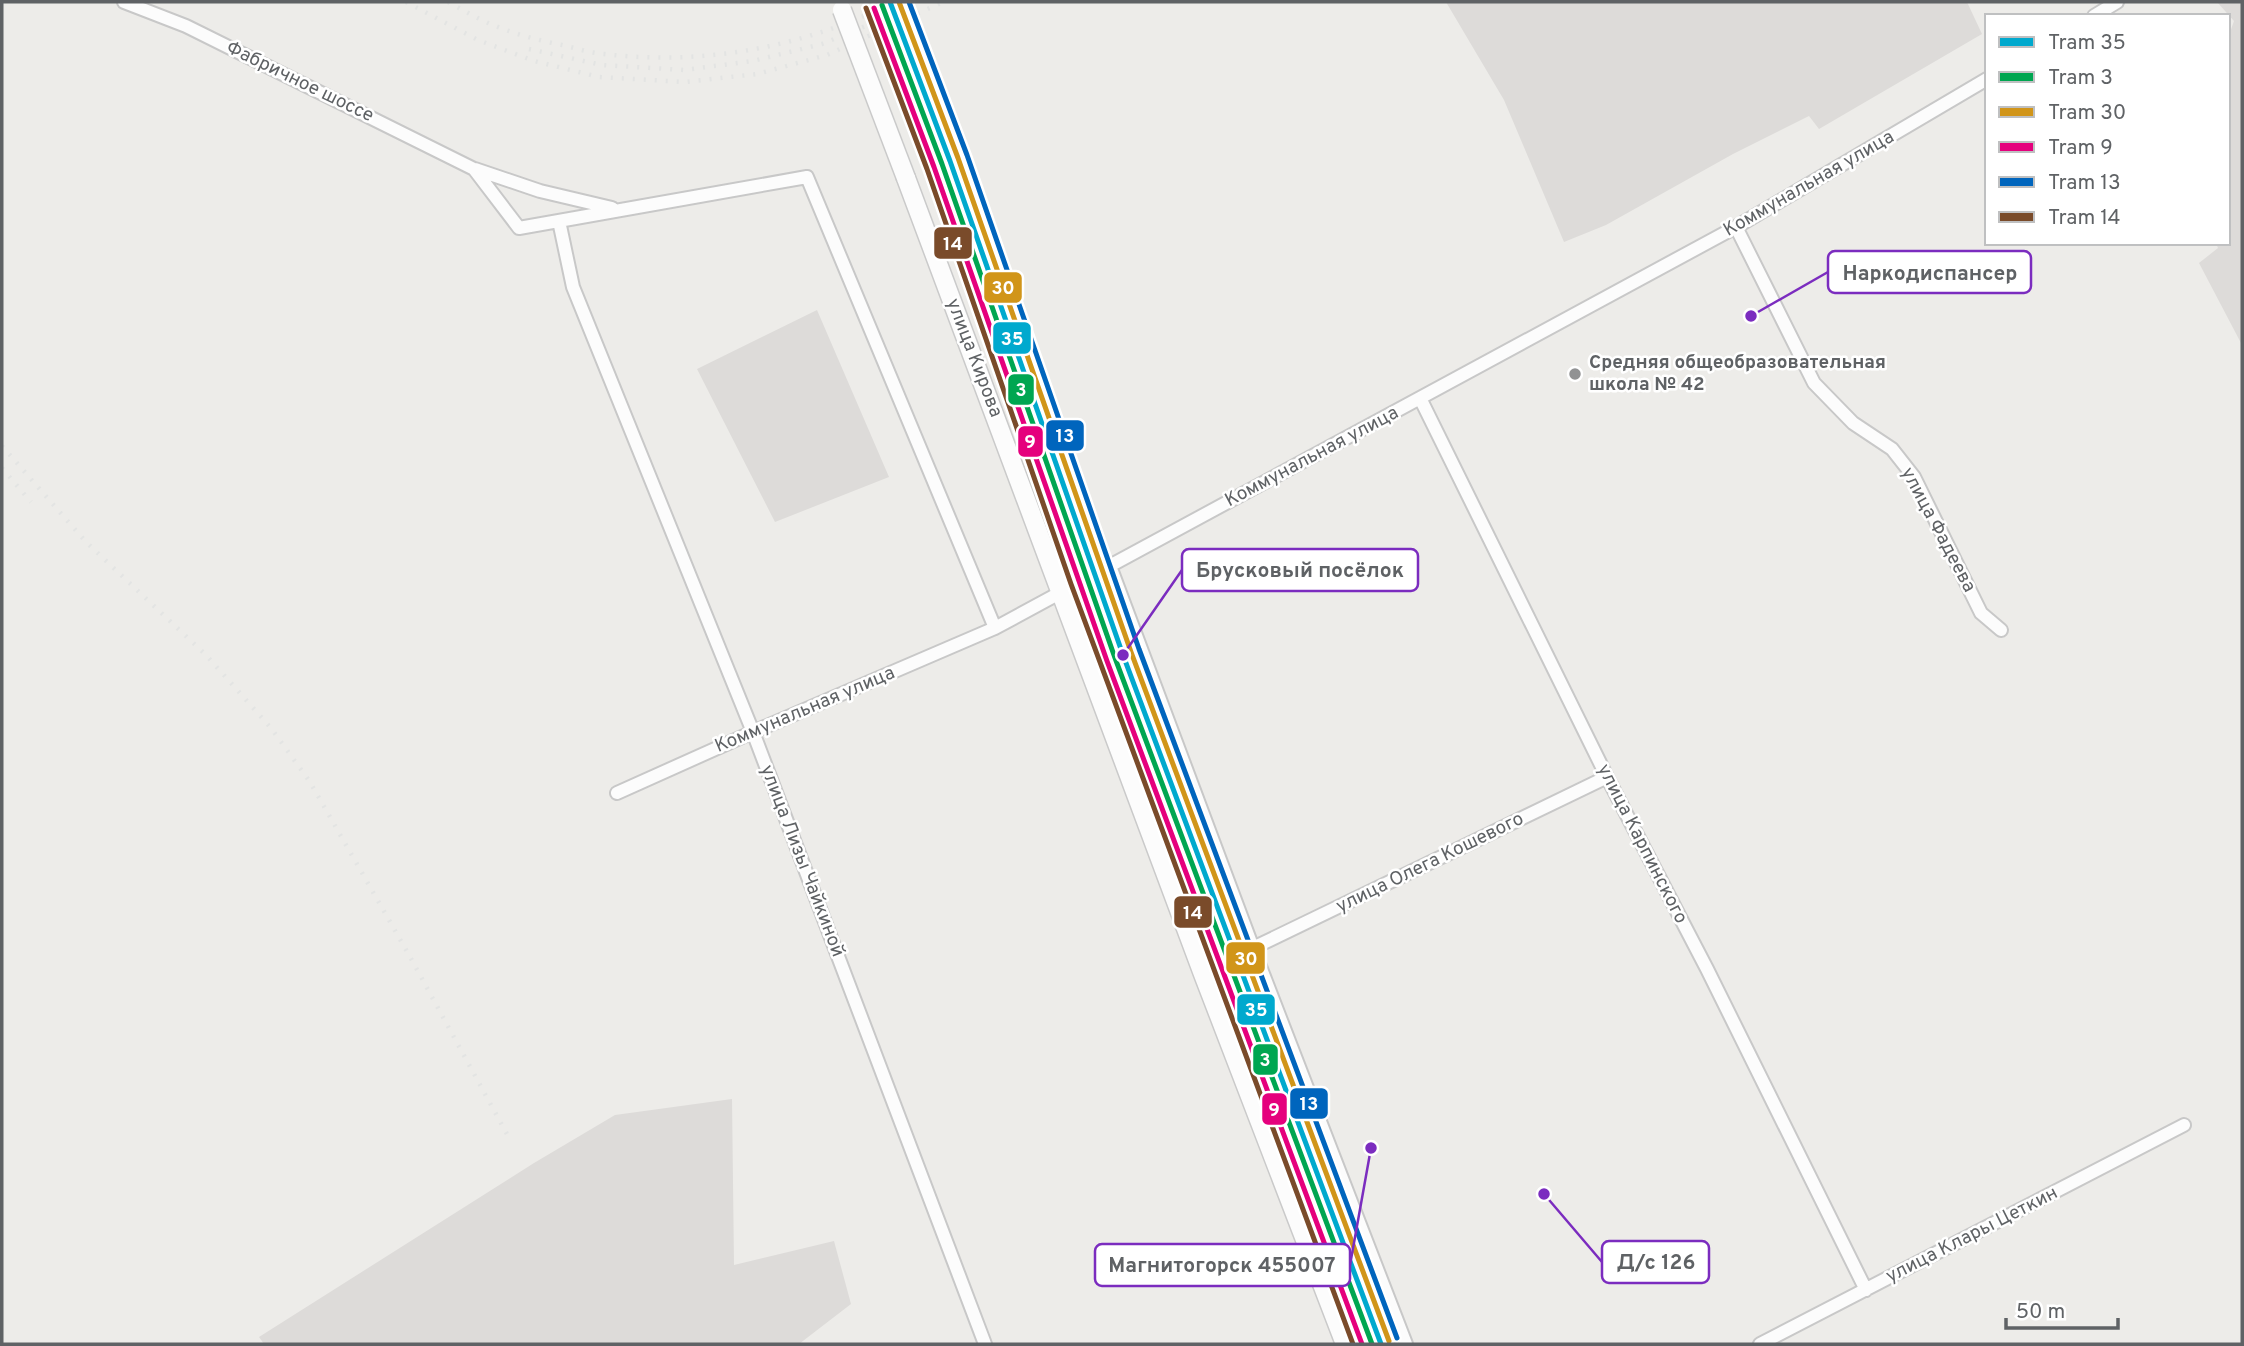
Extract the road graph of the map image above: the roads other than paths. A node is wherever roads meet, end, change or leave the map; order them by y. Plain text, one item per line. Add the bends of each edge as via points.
1 (124, 2) edge
2 (2117, 2) edge
3 (841, 6) edge
4 (2097, 14) edge
5 (1985, 80) edge
6 (474, 169) junction
7 (615, 209) junction
8 (559, 221) junction
9 (1736, 227) junction
10 (1420, 398) junction
11 (1110, 566) junction
12 (1062, 592) junction
13 (995, 628) junction
14 (2001, 630) dead end
15 (753, 732) junction
16 (1607, 777) junction
17 (617, 793) dead end
18 (1253, 948) junction
19 (2184, 1125) dead end
20 (1866, 1290) junction
21 (985, 1344) edge
22 (1345, 1344) edge
23 (1406, 1344) edge
24 (1760, 1344) edge

1 - 6 street, Фабричное шоссе via 186,26
2 - 4 street
3 - 12 main road, улица Кирова, bridge
5 - 9 street, Коммунальная улица
6 - 7 street, Фабричное шоссе
6 - 8 street, Фабричное шоссе via 519,228
7 - 8 street
7 - 13 street via 807,177
8 - 15 street, улица Лизы Чайкиной via 573,287
9 - 10 street, Коммунальная улица
9 - 14 street, улица Фадеева via 1814,383 1853,424 1892,449 1914,477 1981,613
10 - 11 street, Коммунальная улица
10 - 16 street, улица Карпинского
11 - 12 street, Коммунальная улица
11 - 18 street
12 - 13 street, Коммунальная улица
12 - 22 main road, улица Кирова
13 - 15 street, Коммунальная улица
15 - 17 street, Коммунальная улица
15 - 21 street, улица Лизы Чайкиной
16 - 18 street, улица Олега Кошевого
16 - 20 street, улица Карпинского
18 - 23 street
19 - 20 street, улица Клары Цеткин
20 - 24 street, улица Клары Цеткин

